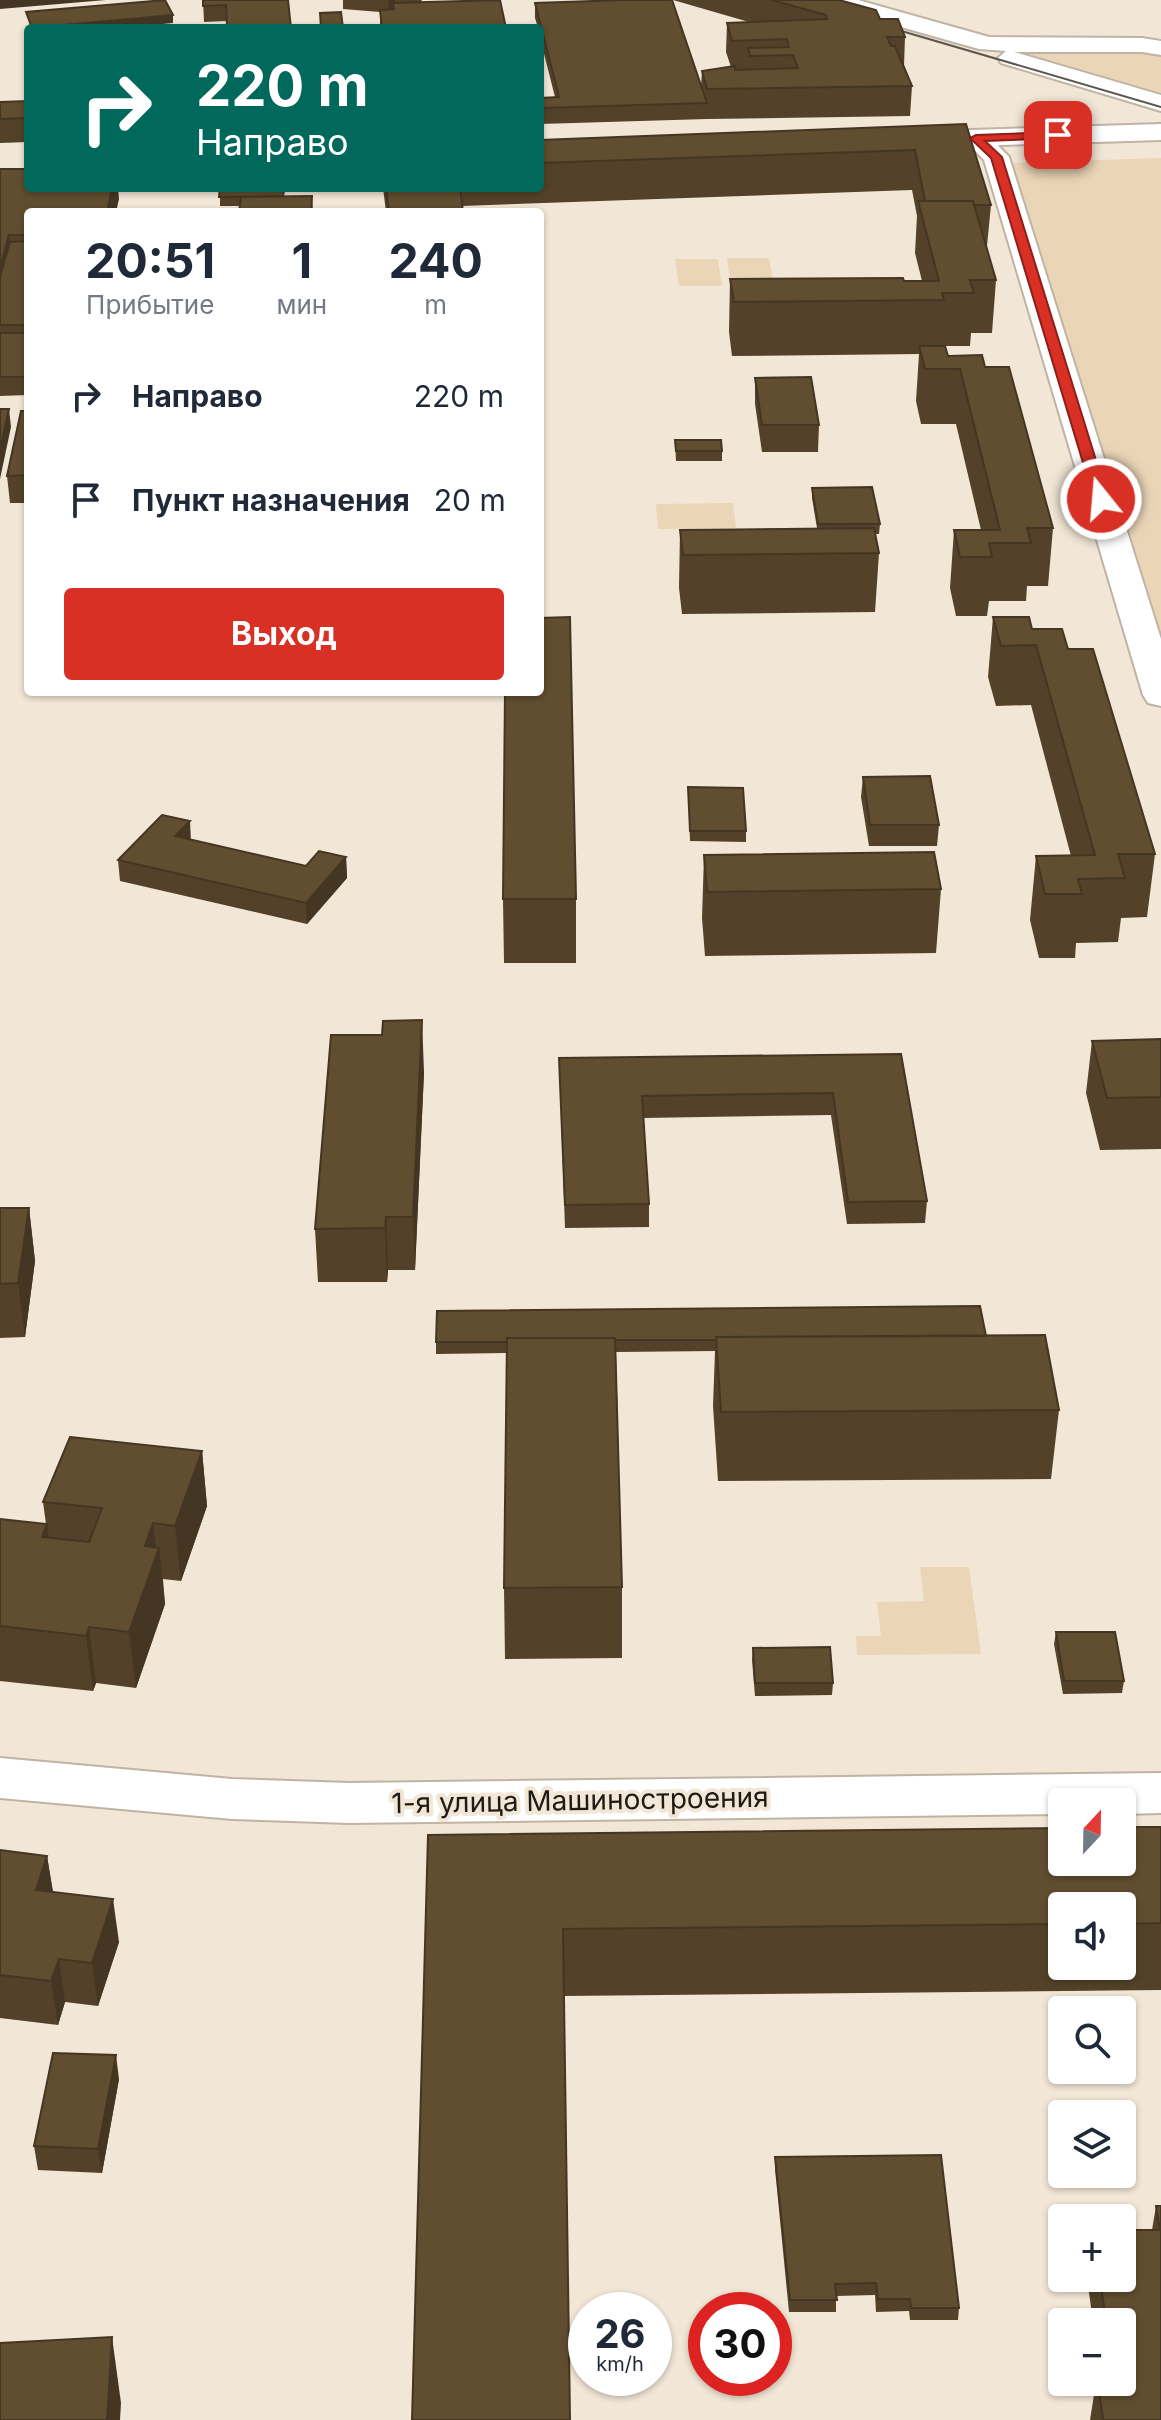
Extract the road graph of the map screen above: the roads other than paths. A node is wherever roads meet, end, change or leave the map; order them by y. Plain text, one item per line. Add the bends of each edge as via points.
1 (831, 0) edge
2 (988, 44) junction
3 (1155, 45) edge
4 (1161, 103) edge
5 (1161, 132) edge
6 (976, 138) junction
7 (881, 141) edge
8 (1161, 695) edge
9 (0, 1778) edge
10 (1161, 1793) edge

1 - 2 street
2 - 3 street
2 - 4 street via 1024,63
5 - 6 street
6 - 7 street
6 - 8 street via 996,157
9 - 10 street, 1-я улица Машиностроения via 232,1799 349,1803

